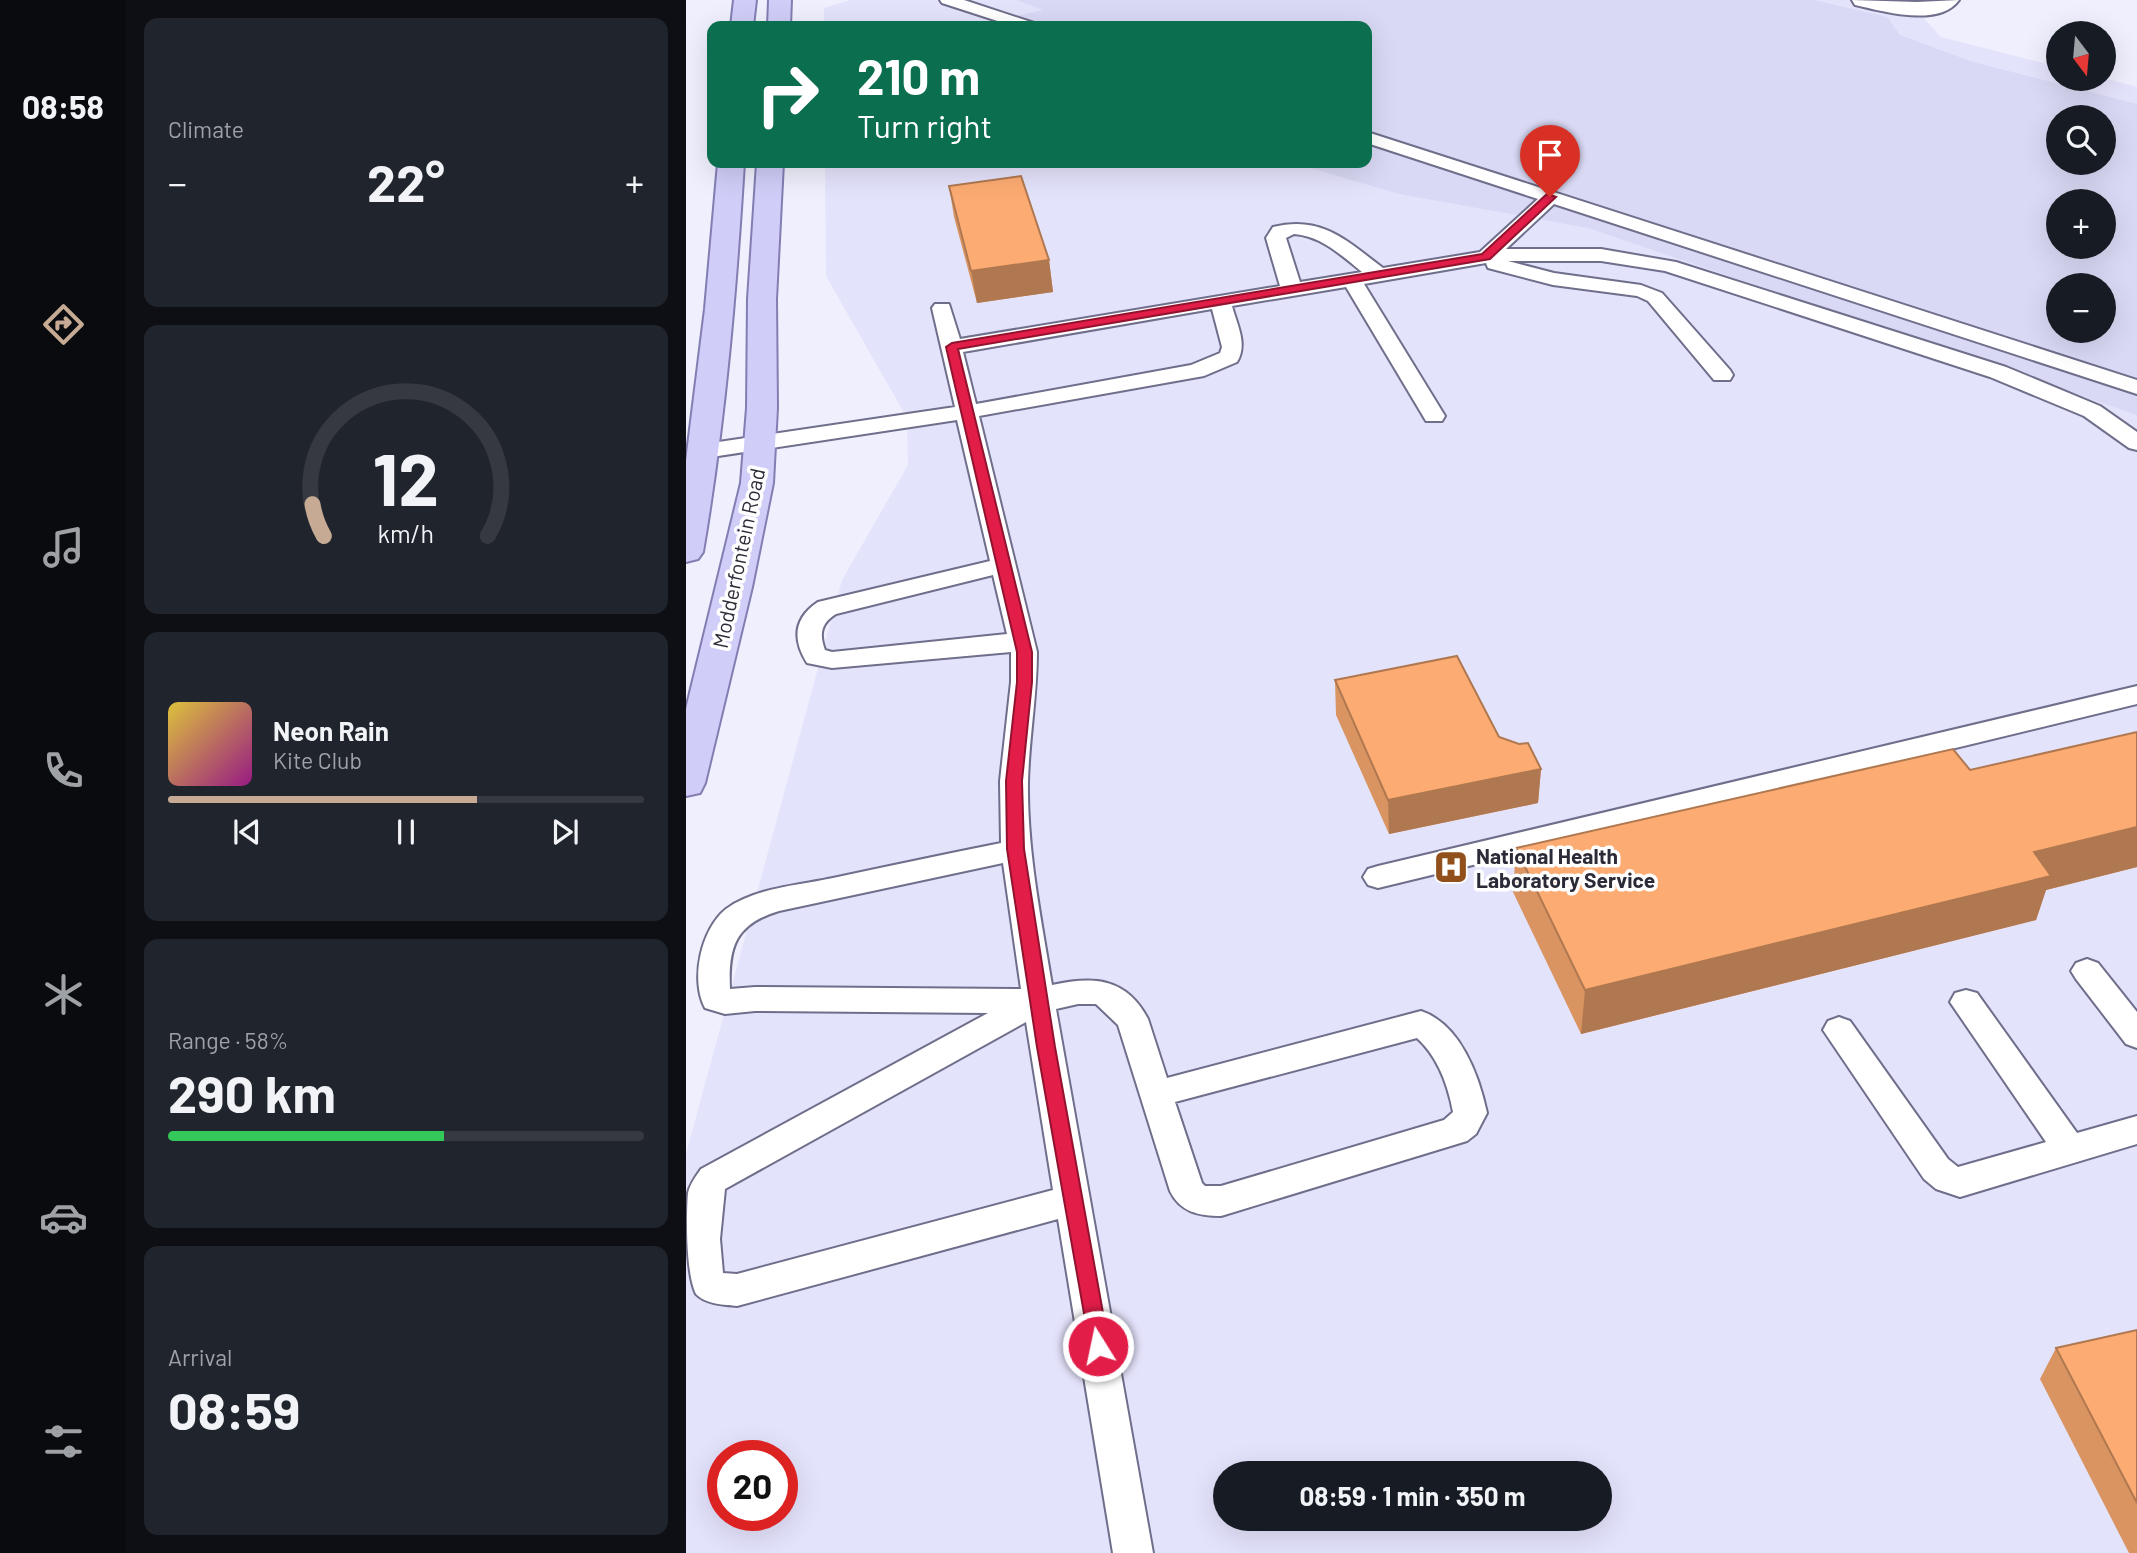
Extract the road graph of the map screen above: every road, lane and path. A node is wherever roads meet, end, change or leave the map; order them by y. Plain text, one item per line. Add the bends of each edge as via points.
1 (745, 0) edge
2 (780, 0) edge
3 (948, 0) edge
4 (1863, 0) edge
5 (1938, 4) edge
6 (743, 21) edge
7 (779, 21) edge
8 (1013, 21) edge
9 (1372, 139) edge
10 (731, 168) edge
11 (771, 168) edge
12 (1550, 197) junction
13 (1481, 258) junction
14 (1380, 275) junction
15 (1351, 279) junction
16 (1292, 290) junction
17 (1220, 301) junction
18 (942, 308) dead end
19 (952, 347) junction
20 (1722, 374) dead end
21 (2137, 387) edge
22 (966, 412) junction
23 (1434, 416) dead end
24 (2137, 443) edge
25 (760, 445) junction
26 (705, 451) junction
27 (686, 552) edge
28 (1003, 565) junction
29 (1021, 640) junction
30 (2137, 695) edge
31 (686, 783) edge
32 (1016, 849) junction
33 (1378, 877) dead end
34 (2087, 971) dead end
35 (1038, 1001) junction
36 (1966, 1002) dead end
37 (1839, 1030) dead end
38 (2137, 1035) edge
39 (1156, 1094) junction
40 (2137, 1130) edge
41 (2070, 1150) junction
42 (1073, 1200) junction
43 (1133, 1553) edge

1 - 6 main road
2 - 7 main road
3 - 8 lane
4 - 5 street via 1909,9
9 - 12 lane
10 - 26 main road
11 - 25 main road, Modderfontein Road via 762,299
12 - 13 lane
12 - 21 lane
13 - 14 lane
13 - 20 lane via 1553,279 1641,291 1655,298
13 - 24 lane via 1571,253 1669,266 2009,377 2092,411
14 - 15 lane
14 - 16 lane via 1320,233 1304,226 1290,227 1276,238
15 - 16 lane
15 - 23 lane
16 - 17 lane
17 - 19 lane
17 - 22 lane via 1233,347 1229,357 1214,365
18 - 19 lane
19 - 22 lane
22 - 25 lane
22 - 28 lane
25 - 26 lane
25 - 31 main road, Modderfontein Road via 757,483 735,587
26 - 27 main road
28 - 29 lane
28 - 29 lane via 827,608 809,625 813,652 832,660
29 - 32 lane via 1024,682 1014,781
30 - 33 lane
32 - 35 lane
32 - 35 lane via 747,910 724,929 713,986 716,999 725,1002
34 - 38 lane
35 - 39 lane via 1078,992 1111,996 1132,1019
35 - 42 lane
35 - 42 lane via 713,1179 706,1190 703,1270 710,1283 737,1290
36 - 41 lane
37 - 41 lane via 1936,1169 1948,1179 1960,1182
39 - 39 lane via 1421,1024 1438,1034 1463,1085 1470,1113 1455,1131 1221,1201 1204,1201 1187,1192
40 - 41 lane
42 - 43 lane

